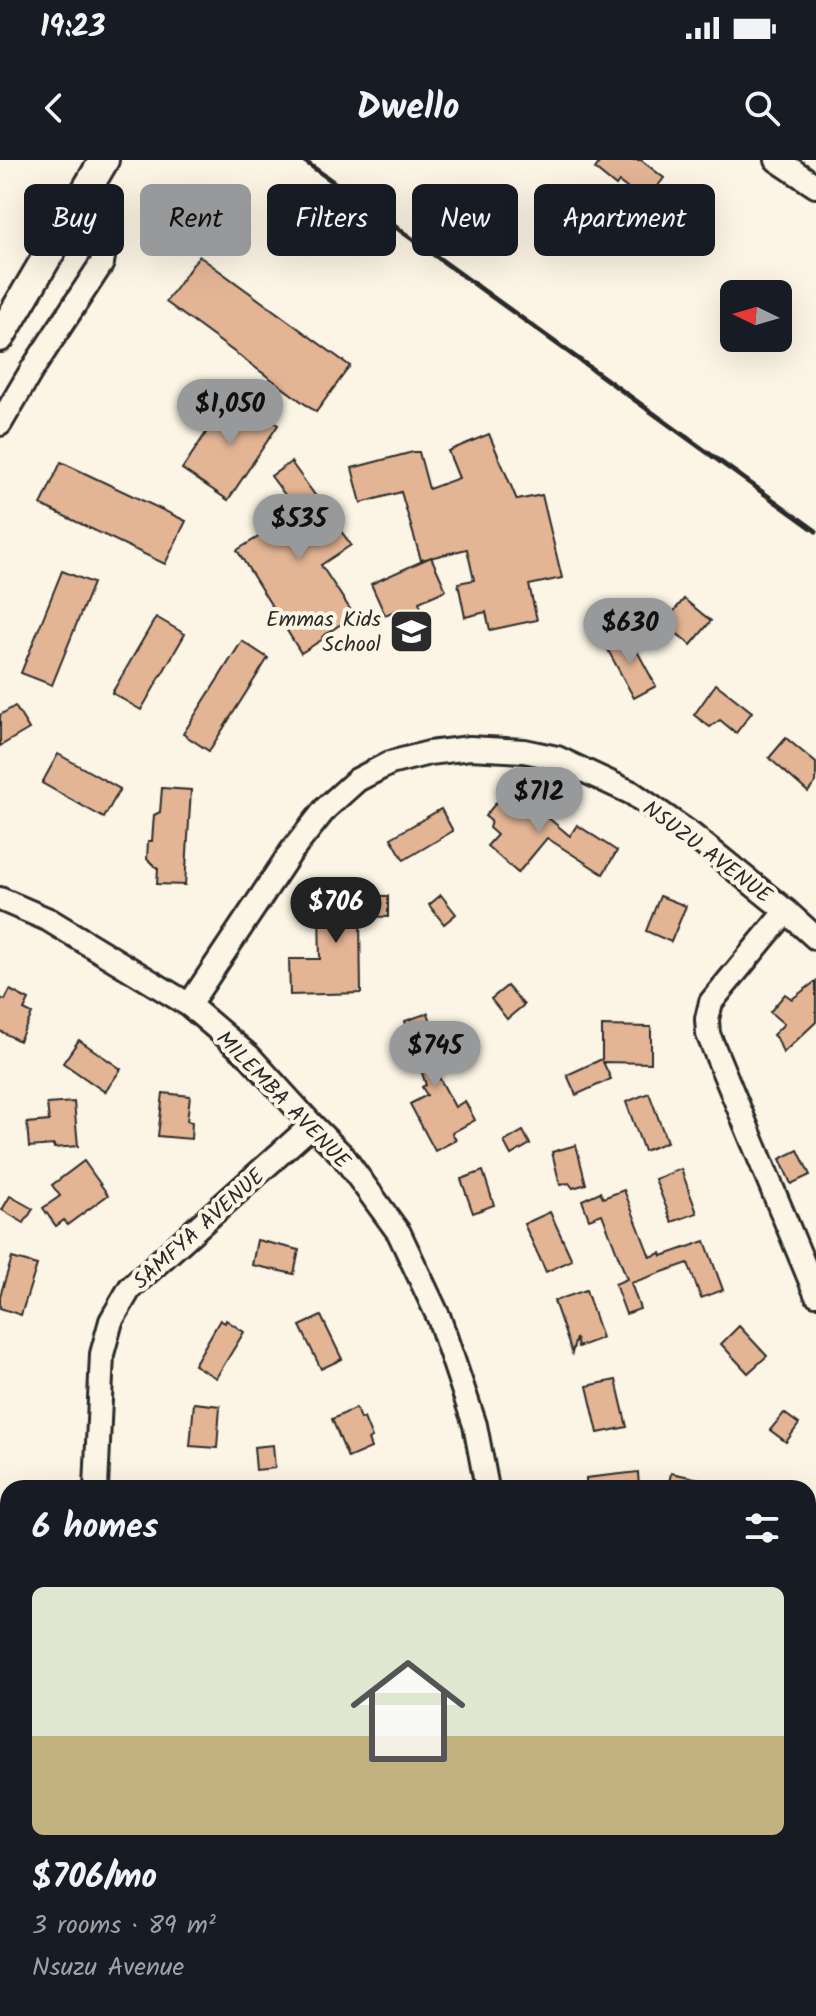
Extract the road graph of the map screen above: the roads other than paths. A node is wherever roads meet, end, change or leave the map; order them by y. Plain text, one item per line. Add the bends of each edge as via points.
1 (104, 160) edge
2 (777, 160) edge
3 (89, 184) edge
4 (816, 186) edge
5 (47, 256) edge
6 (103, 256) edge
7 (0, 337) edge
8 (0, 424) edge
9 (0, 899) edge
10 (786, 911) junction
11 (816, 938) edge
12 (189, 1005) junction
13 (312, 1125) junction
14 (816, 1294) edge
15 (96, 1480) edge
16 (485, 1480) edge

1 - 3 main road
2 - 4 street
5 - 7 main road
6 - 8 street
9 - 12 street, MILEMBA AVENUE via 49,920
10 - 11 street, NSUZU AVENUE
10 - 12 street, NSUZU AVENUE via 632,793 557,758 470,748 429,753 390,763 357,780 326,808
10 - 14 street via 711,1002 708,1034
12 - 13 street, MILEMBA AVENUE via 250,1057
13 - 15 street, SAMFYA AVENUE via 130,1288 111,1321 102,1354
13 - 16 street, MILEMBA AVENUE via 343,1156 399,1233 439,1318 475,1425

